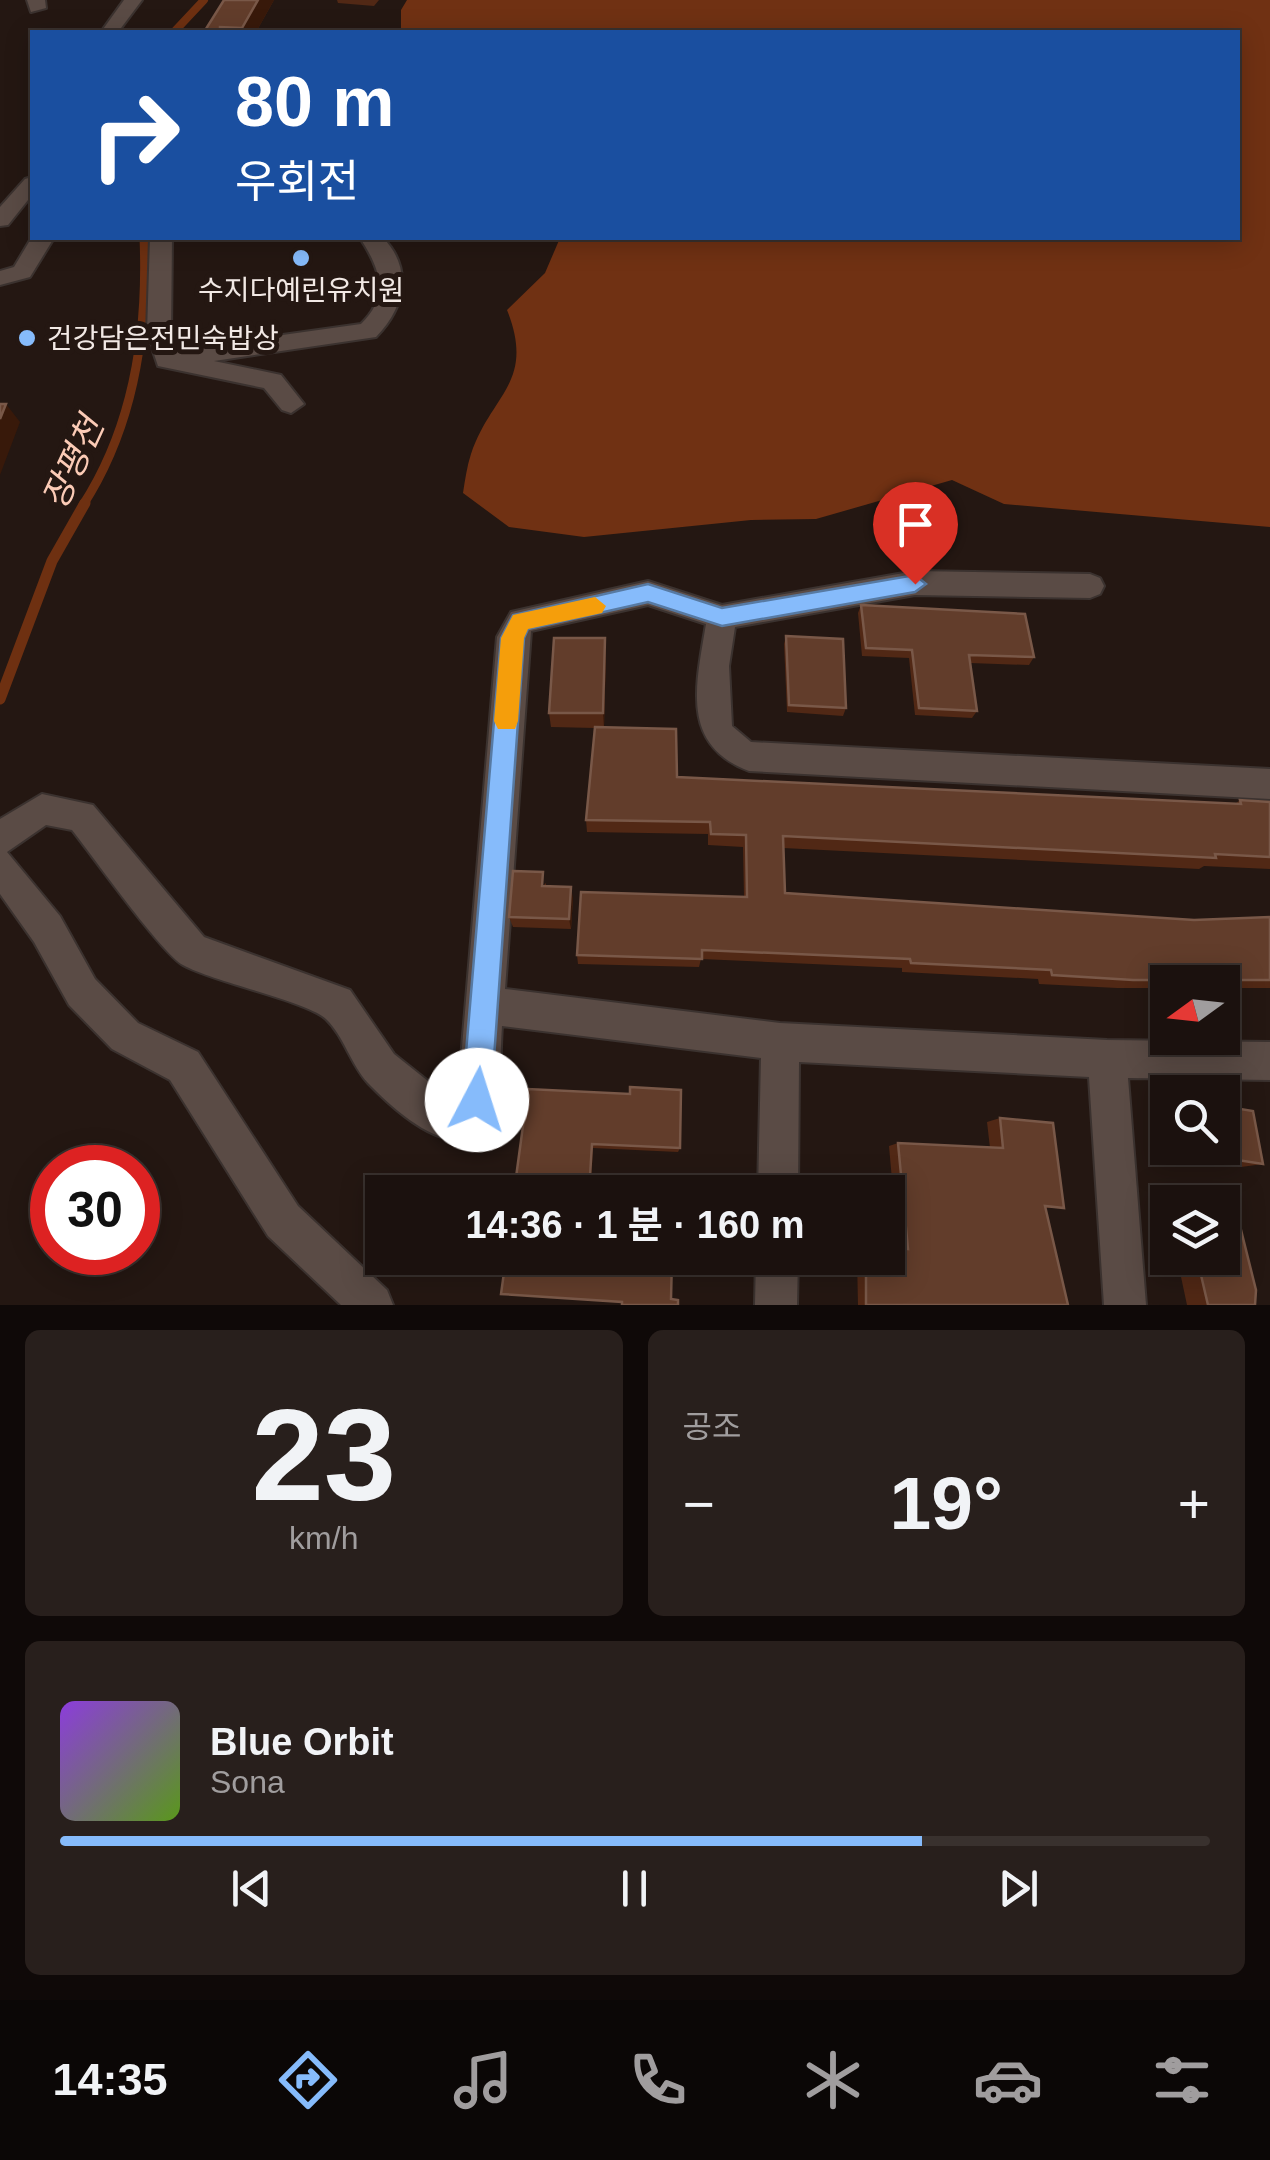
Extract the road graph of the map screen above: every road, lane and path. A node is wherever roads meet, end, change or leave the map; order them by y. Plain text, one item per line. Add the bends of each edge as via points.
1 (133, 0) edge
2 (110, 30) edge
3 (30, 184) edge
4 (3, 211) edge
5 (42, 240) edge
6 (162, 240) edge
7 (374, 240) edge
8 (0, 278) edge
9 (166, 360) junction
10 (291, 404) dead end
11 (1090, 586) dead end
12 (722, 617) junction
13 (1270, 784) edge
14 (0, 839) edge
15 (0, 866) edge
16 (486, 1005) junction
17 (780, 1042) junction
18 (1107, 1059) junction
19 (1270, 1061) edge
20 (778, 1175) edge
21 (777, 1275) edge
22 (372, 1305) edge
23 (776, 1305) edge
24 (1125, 1305) edge

1 - 2 street
3 - 4 street
5 - 8 street via 22,272
6 - 9 street via 159,333
7 - 9 street via 393,299 386,317 368,331
9 - 10 street via 272,381
11 - 12 street via 915,584
12 - 13 street via 714,666 716,732 749,756
12 - 16 street via 648,593 521,621 512,638
14 - 16 street via 42,809 80,816 192,950 337,1003 380,1068 442,1120 462,1122 477,1100
15 - 22 street via 82,992 125,1036 184,1066 284,1221
16 - 17 street
17 - 18 street
17 - 20 street
18 - 19 street
18 - 24 street
21 - 23 street

